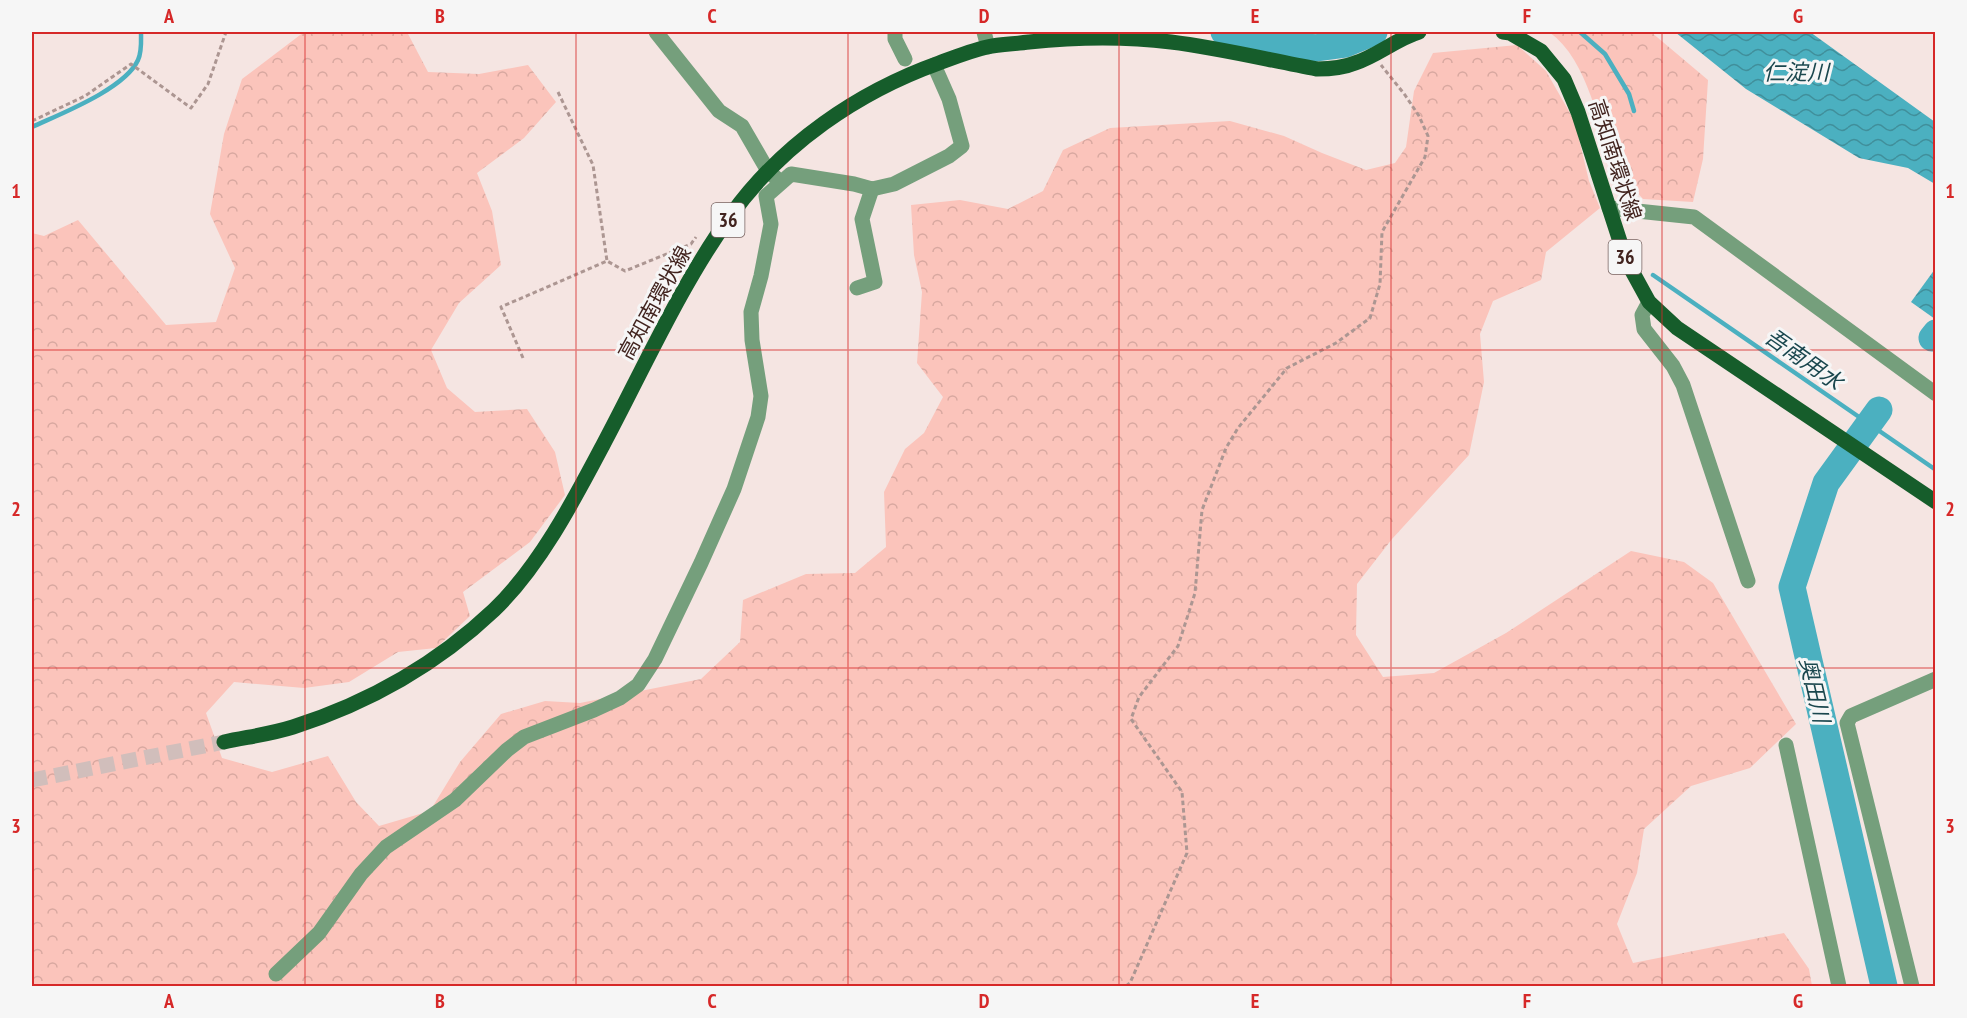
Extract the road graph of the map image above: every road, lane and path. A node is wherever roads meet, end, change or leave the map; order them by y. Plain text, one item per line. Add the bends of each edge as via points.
1 (226, 32) edge
2 (656, 32) edge
3 (895, 32) edge
4 (984, 32) edge
5 (1419, 32) edge
6 (1503, 32) edge
7 (988, 47) junction
8 (1372, 55) junction
9 (905, 59) dead end
10 (934, 65) junction
11 (558, 92) dead end
12 (32, 121) edge
13 (768, 171) junction
14 (780, 183) junction
15 (872, 189) junction
16 (1609, 208) junction
17 (698, 235) dead end
18 (607, 261) junction
19 (858, 288) dead end
20 (1649, 302) junction
21 (523, 358) dead end
22 (1935, 394) edge
23 (1935, 502) edge
24 (1748, 581) dead end
25 (1935, 678) edge
26 (224, 742) tunnel mouth
27 (1786, 745) dead end
28 (276, 974) dead end
29 (1126, 987) edge
30 (1839, 987) edge
31 (1912, 987) edge

1 - 12 path via 208,84 191,108 131,64 85,96
2 - 13 street via 719,111 742,126
3 - 9 street
4 - 7 street
5 - 8 main road, 高知南環状線 / 36
6 - 16 main road, 高知南環状線 / 36 via 1541,51 1564,79
7 - 8 main road, 高知南環状線 / 36 via 1110,37 1170,42 1317,69 1356,63
7 - 10 main road, 高知南環状線 / 36
8 - 29 path via 1419,116 1428,136 1425,157 1382,232 1380,284 1370,318 1336,343 1287,368 1226,448 1202,510 1195,593 1178,646 1139,697 1131,719 1182,792 1187,852
10 - 13 main road, 高知南環状線 / 36 via 890,82 840,112
10 - 15 street via 962,146 894,184
11 - 18 path via 593,165
13 - 14 street
13 - 26 main road, 高知南環状線 / 36 via 731,214 693,273 583,483 540,555 496,608 451,647 401,681 346,708 290,728
14 - 15 street via 791,174
14 - 28 street via 766,196 771,224 751,312 761,396 758,417 724,510 650,668 638,685 620,698 524,737 455,800 386,847 361,874 319,933
15 - 19 street via 862,219 875,282
16 - 20 main road, 高知南環状線 / 36 via 1626,260
16 - 22 street via 1694,217
17 - 18 path via 691,244 625,271
18 - 21 path via 501,307
20 - 23 main road, 高知南環状線 / 36 via 1677,328
20 - 24 street via 1642,315 1644,329 1683,385
25 - 31 street via 1851,716 1847,723
27 - 30 street

